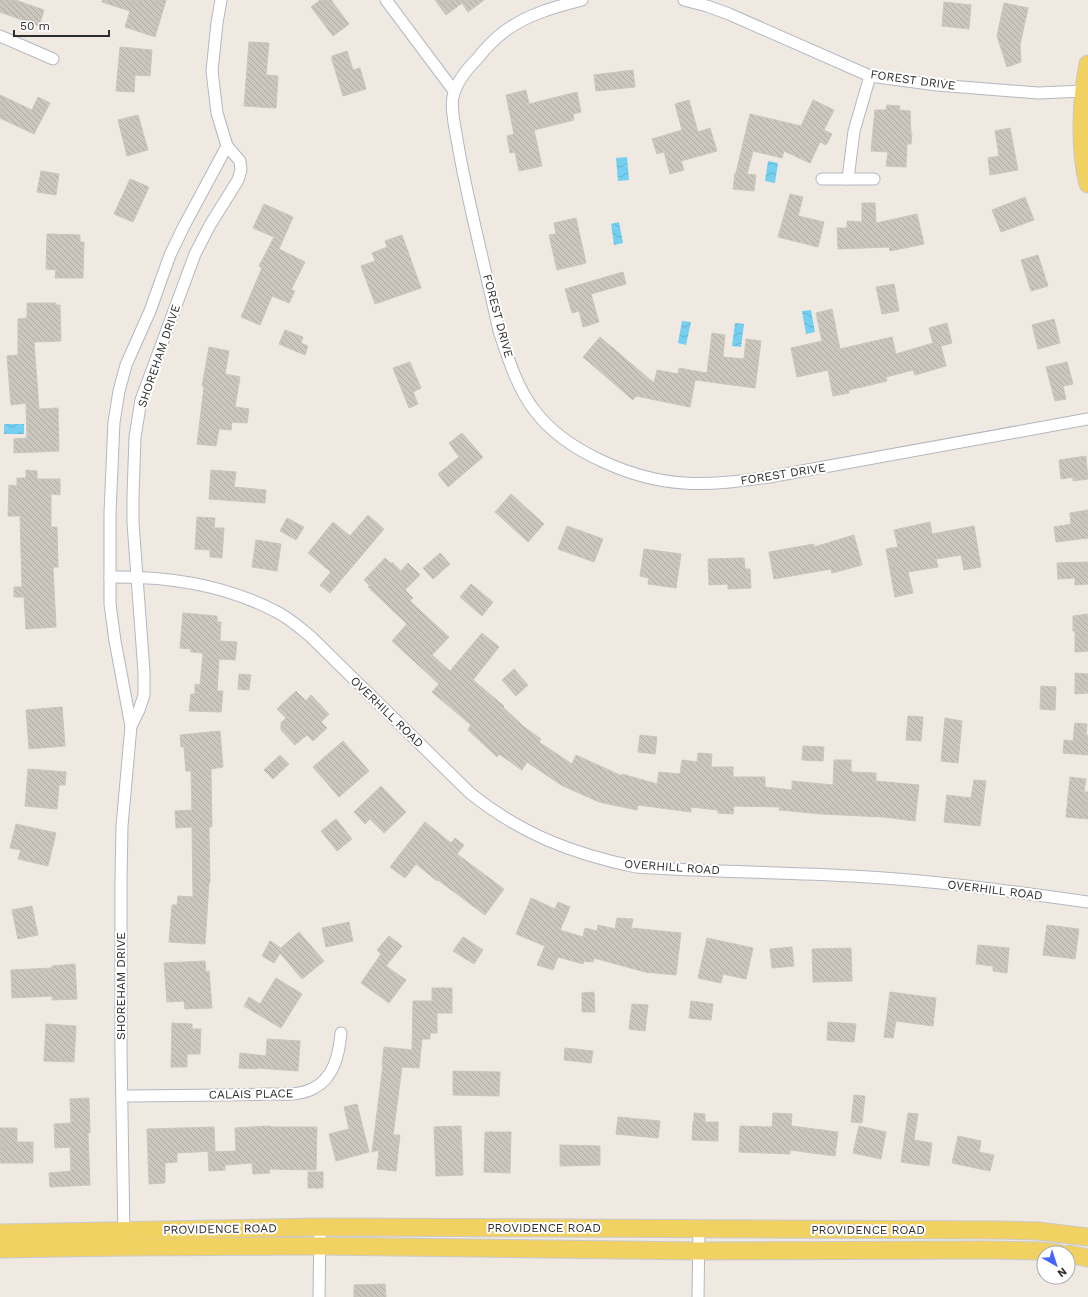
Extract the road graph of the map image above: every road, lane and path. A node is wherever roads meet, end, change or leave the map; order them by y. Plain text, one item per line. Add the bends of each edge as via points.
1 (221, 0) edge
2 (386, 0) edge
3 (582, 0) edge
4 (684, 0) edge
5 (0, 36) edge
6 (53, 59) dead end
7 (1088, 64) edge
8 (870, 76) junction
9 (454, 91) junction
10 (1084, 92) junction
11 (226, 143) junction
12 (822, 179) dead end
13 (848, 179) junction
14 (874, 179) dead end
15 (1088, 184) edge
16 (1088, 419) edge
17 (110, 577) junction
18 (138, 577) junction
19 (131, 726) junction
20 (1088, 902) edge
21 (341, 1033) dead end
22 (122, 1096) junction
23 (320, 1227) junction
24 (124, 1230) junction
25 (699, 1230) junction
26 (0, 1233) edge
27 (1088, 1237) edge
28 (320, 1246) junction
29 (124, 1247) junction
30 (0, 1249) edge
31 (699, 1251) junction
32 (1036, 1251) edge
33 (1076, 1256) edge
34 (1088, 1258) edge
35 (319, 1297) edge
36 (698, 1297) edge

1 - 11 street via 212,71 217,113
2 - 9 street
3 - 9 street via 535,14 503,32 469,67
4 - 8 street, FOREST DRIVE via 729,14
5 - 6 street
7 - 10 main road
8 - 10 street, FOREST DRIVE via 937,85 1038,93
8 - 13 street via 854,131
9 - 16 street, FOREST DRIVE via 452,99 462,165 499,331 508,357 534,411 551,429 584,452 628,472 670,482 740,481
10 - 15 main road via 1082,133
11 - 17 street, SHOREHAM DRIVE via 170,254 150,311 126,365 119,391 111,471
11 - 18 street, SHOREHAM DRIVE via 240,161 238,180 195,254 143,394 137,420 133,495
12 - 13 street
13 - 14 street
17 - 18 street, OVERHILL ROAD
17 - 19 street, SHOREHAM DRIVE via 114,635
18 - 19 street, SHOREHAM DRIVE via 144,695
18 - 20 street, OVERHILL ROAD via 219,589 247,598 289,619 310,636 484,804 540,838 579,853 636,867 905,880
19 - 22 street, SHOREHAM DRIVE via 122,826
21 - 22 street, CALAIS PLACE via 337,1059 331,1072 324,1082 305,1092
22 - 24 street, SHOREHAM DRIVE
23 - 24 main road, PROVIDENCE ROAD
23 - 25 main road, PROVIDENCE ROAD
23 - 28 street
24 - 26 main road, PROVIDENCE ROAD
24 - 29 street, SHOREHAM DRIVE
25 - 27 main road, PROVIDENCE ROAD via 1038,1231
25 - 31 street
28 - 29 main road, PROVIDENCE ROAD
28 - 31 main road, PROVIDENCE ROAD
28 - 35 street
29 - 30 main road, PROVIDENCE ROAD
31 - 32 main road, PROVIDENCE ROAD
31 - 36 street
33 - 34 main road

